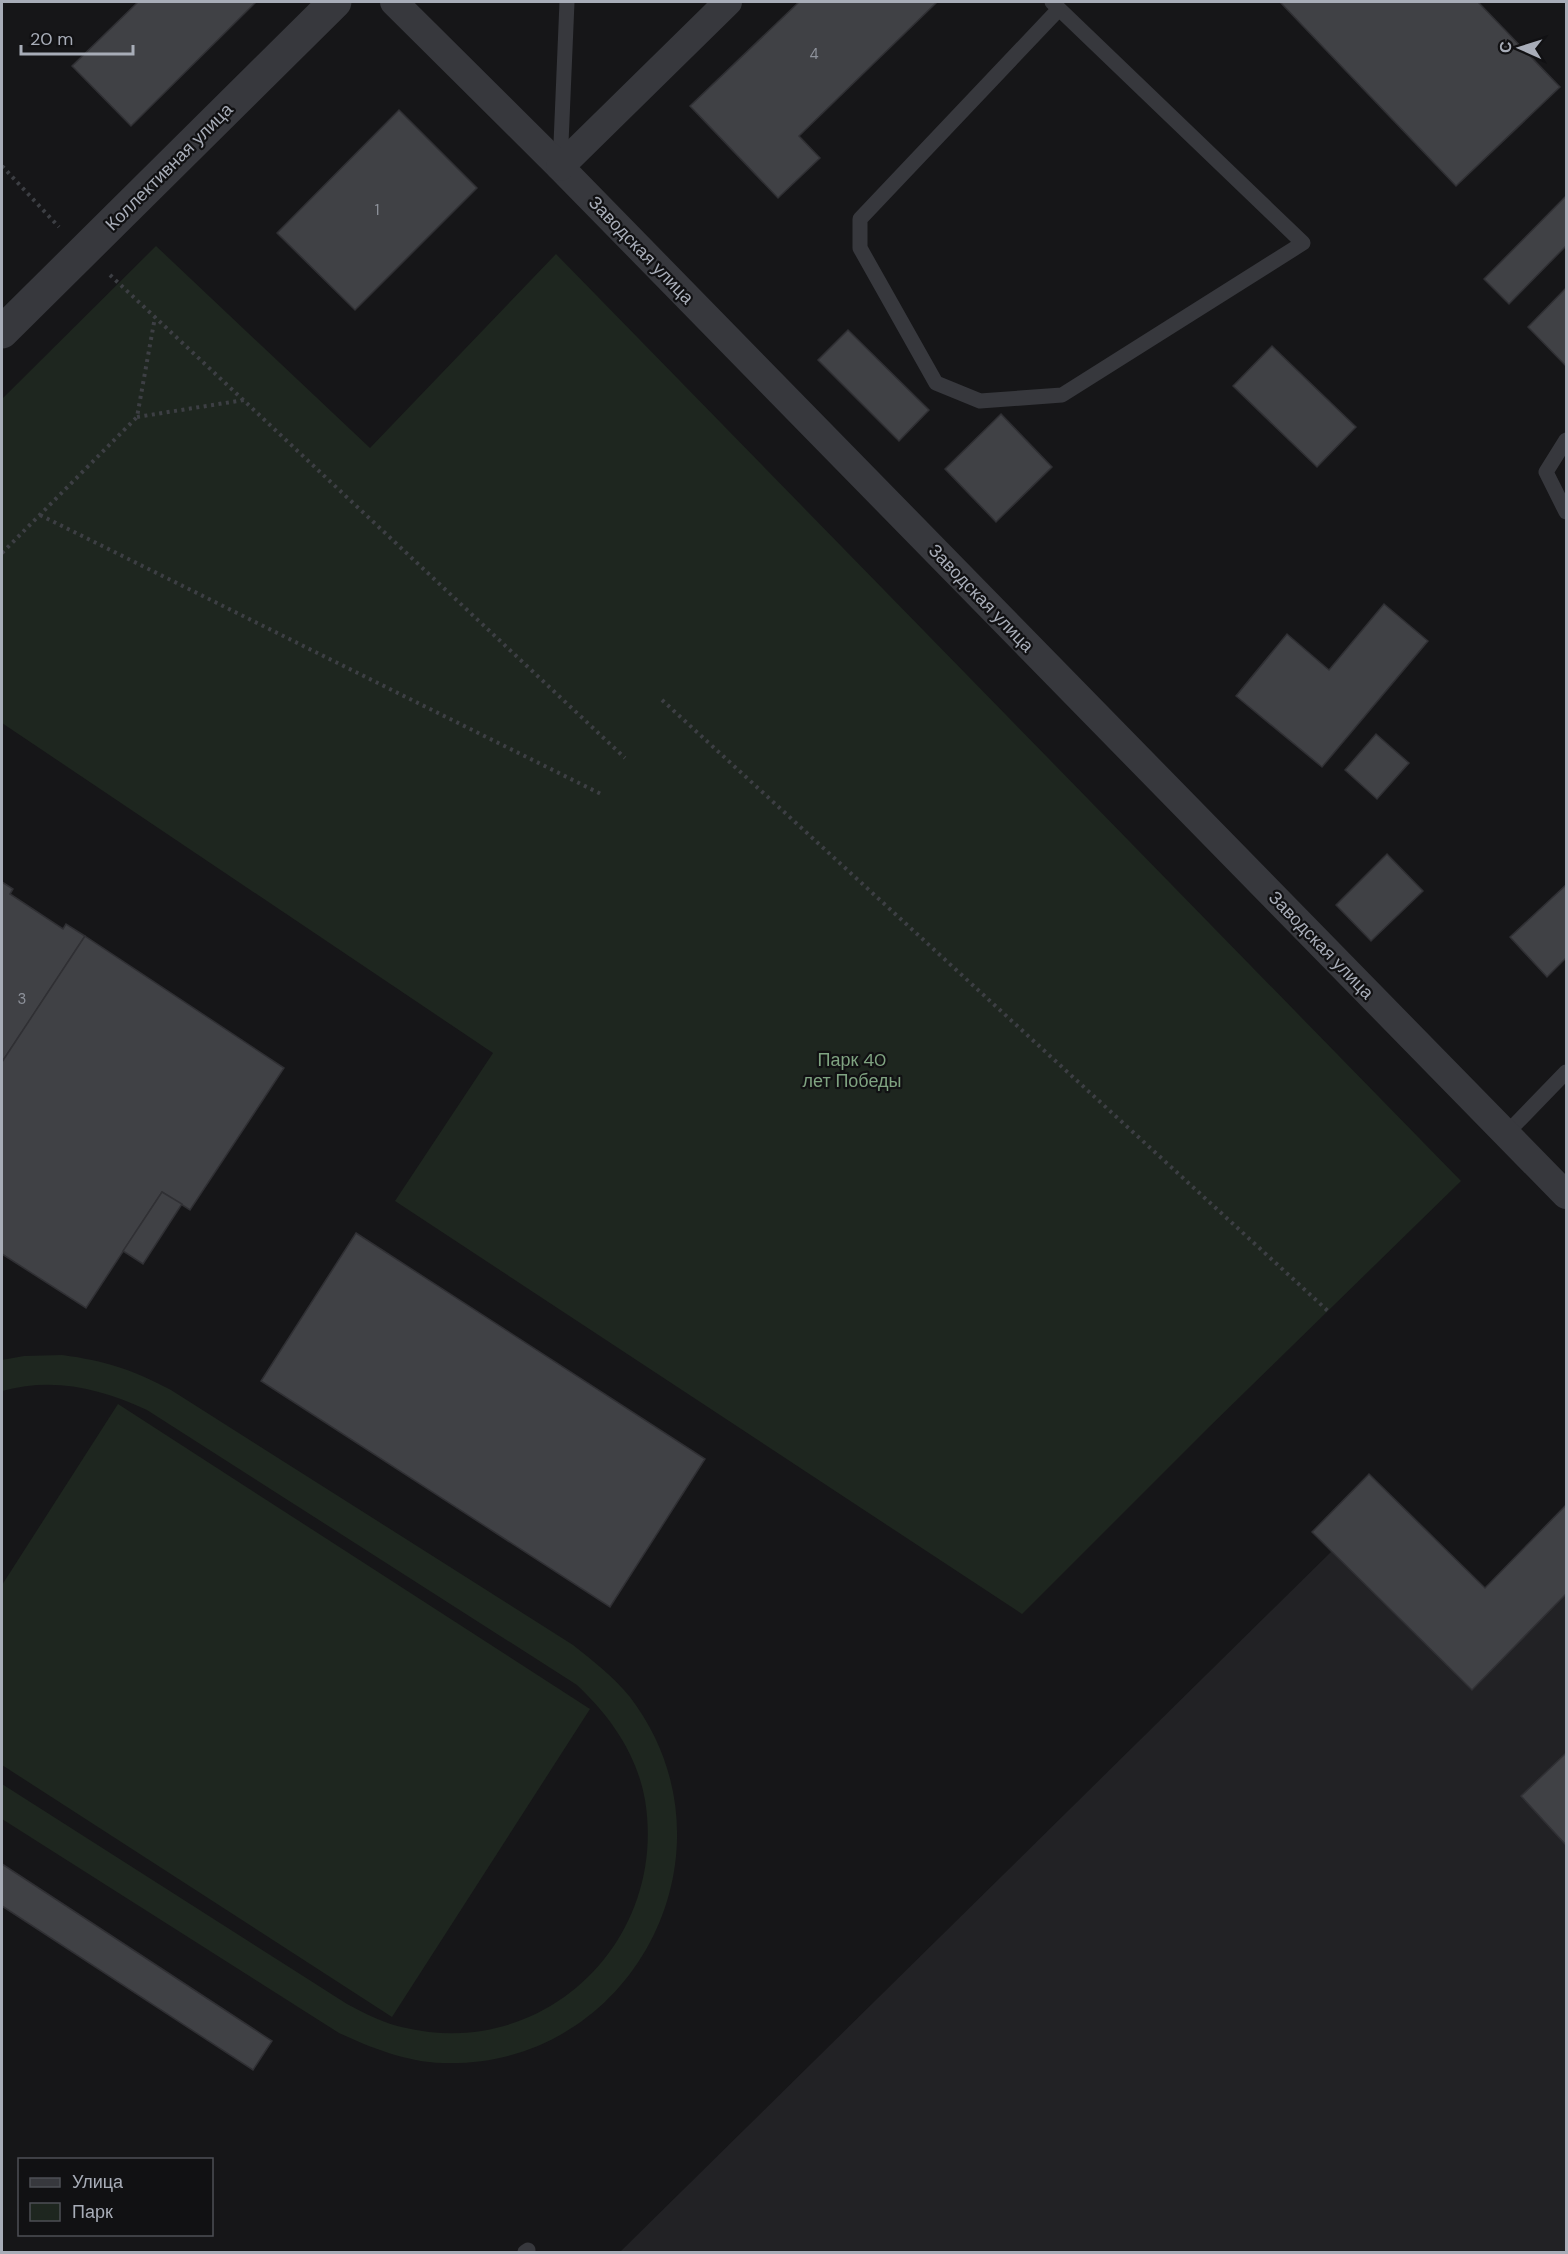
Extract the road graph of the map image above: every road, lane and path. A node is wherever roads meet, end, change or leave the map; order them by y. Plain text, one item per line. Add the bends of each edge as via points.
1 (335, 2) edge
2 (394, 2) edge
3 (567, 2) edge
4 (728, 2) edge
5 (1055, 5) edge
6 (2, 166) edge
7 (560, 167) junction
8 (85, 250) junction
9 (155, 317) junction
10 (2, 332) edge
11 (244, 400) junction
12 (136, 417) junction
13 (1566, 440) edge
14 (1566, 512) edge
15 (40, 515) junction
16 (2, 553) edge
17 (662, 700) dead end
18 (625, 758) dead end
19 (601, 794) dead end
20 (1566, 1072) edge
21 (1506, 1134) junction
22 (1566, 1195) edge
23 (1328, 1311) dead end

1 - 8 street, Коллективная улица
2 - 7 street, Заводская улица
3 - 7 lane
4 - 7 street
5 - 5 lane via 1303,243 1062,394 980,401 936,383 860,248 860,219
6 - 8 path
7 - 21 street, Заводская улица
8 - 9 path
8 - 10 street, Коллективная улица
9 - 11 path
9 - 12 path
11 - 12 path
11 - 18 path
12 - 15 path
13 - 14 lane via 1546,472
15 - 16 path
15 - 19 path
17 - 23 path
20 - 21 lane
21 - 22 street, Заводская улица

